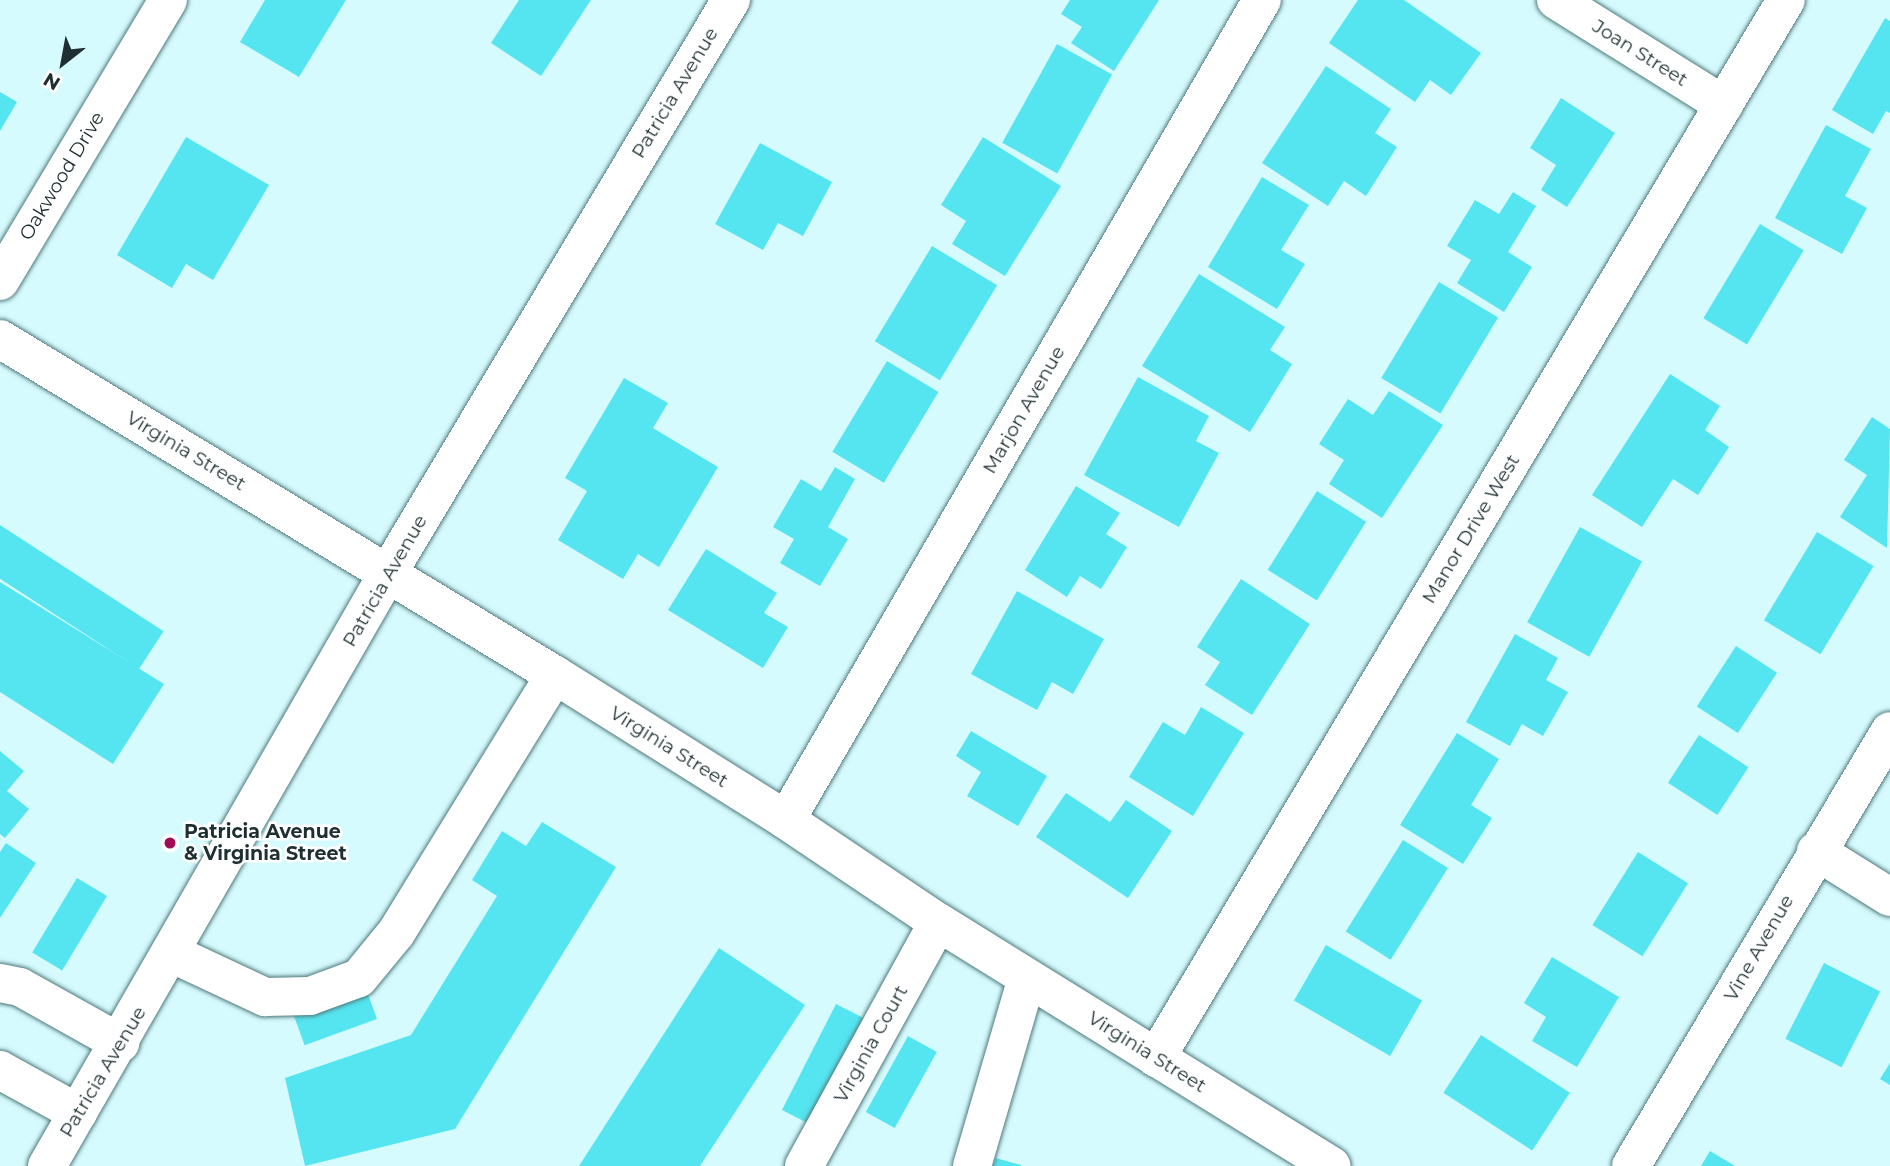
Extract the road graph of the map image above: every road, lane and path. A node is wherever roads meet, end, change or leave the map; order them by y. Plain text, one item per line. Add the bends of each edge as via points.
1 (168, 0) edge
2 (731, 0) edge
3 (1262, 0) edge
4 (1556, 0) edge
5 (1786, 0) edge
6 (1724, 105) junction
7 (0, 281) edge
8 (0, 339) edge
9 (388, 573) junction
10 (555, 675) junction
11 (1890, 731) edge
12 (786, 820) junction
13 (1816, 851) junction
14 (1890, 897) edge
15 (938, 922) junction
16 (173, 954) junction
17 (1027, 978) junction
18 (0, 983) edge
19 (120, 1042) junction
20 (1156, 1058) junction
21 (0, 1070) edge
22 (78, 1113) junction
23 (47, 1166) edge
24 (803, 1166) edge
25 (972, 1166) edge
26 (1331, 1166) edge
27 (1631, 1166) edge

1 - 7 street, Oakwood Drive
2 - 9 street, Patricia Avenue
3 - 12 street, Marjon Avenue
4 - 6 street, Joan Street
5 - 6 street, Manor Drive West
6 - 20 street, Manor Drive West
8 - 9 street, Virginia Street
9 - 10 street, Virginia Street
9 - 16 street, Patricia Avenue
10 - 12 street, Virginia Street
10 - 16 street via 396,933 359,978 310,996 265,997
11 - 13 street, Vine Avenue
12 - 15 street, Virginia Street
13 - 14 street
13 - 27 street, Vine Avenue
15 - 17 street, Virginia Street
15 - 24 street, Virginia Court
16 - 19 street, Patricia Avenue
17 - 20 street, Virginia Street
17 - 25 street
18 - 19 street via 20,987
19 - 22 street, Patricia Avenue
20 - 26 street, Virginia Street
21 - 22 street
22 - 23 street, Patricia Avenue

